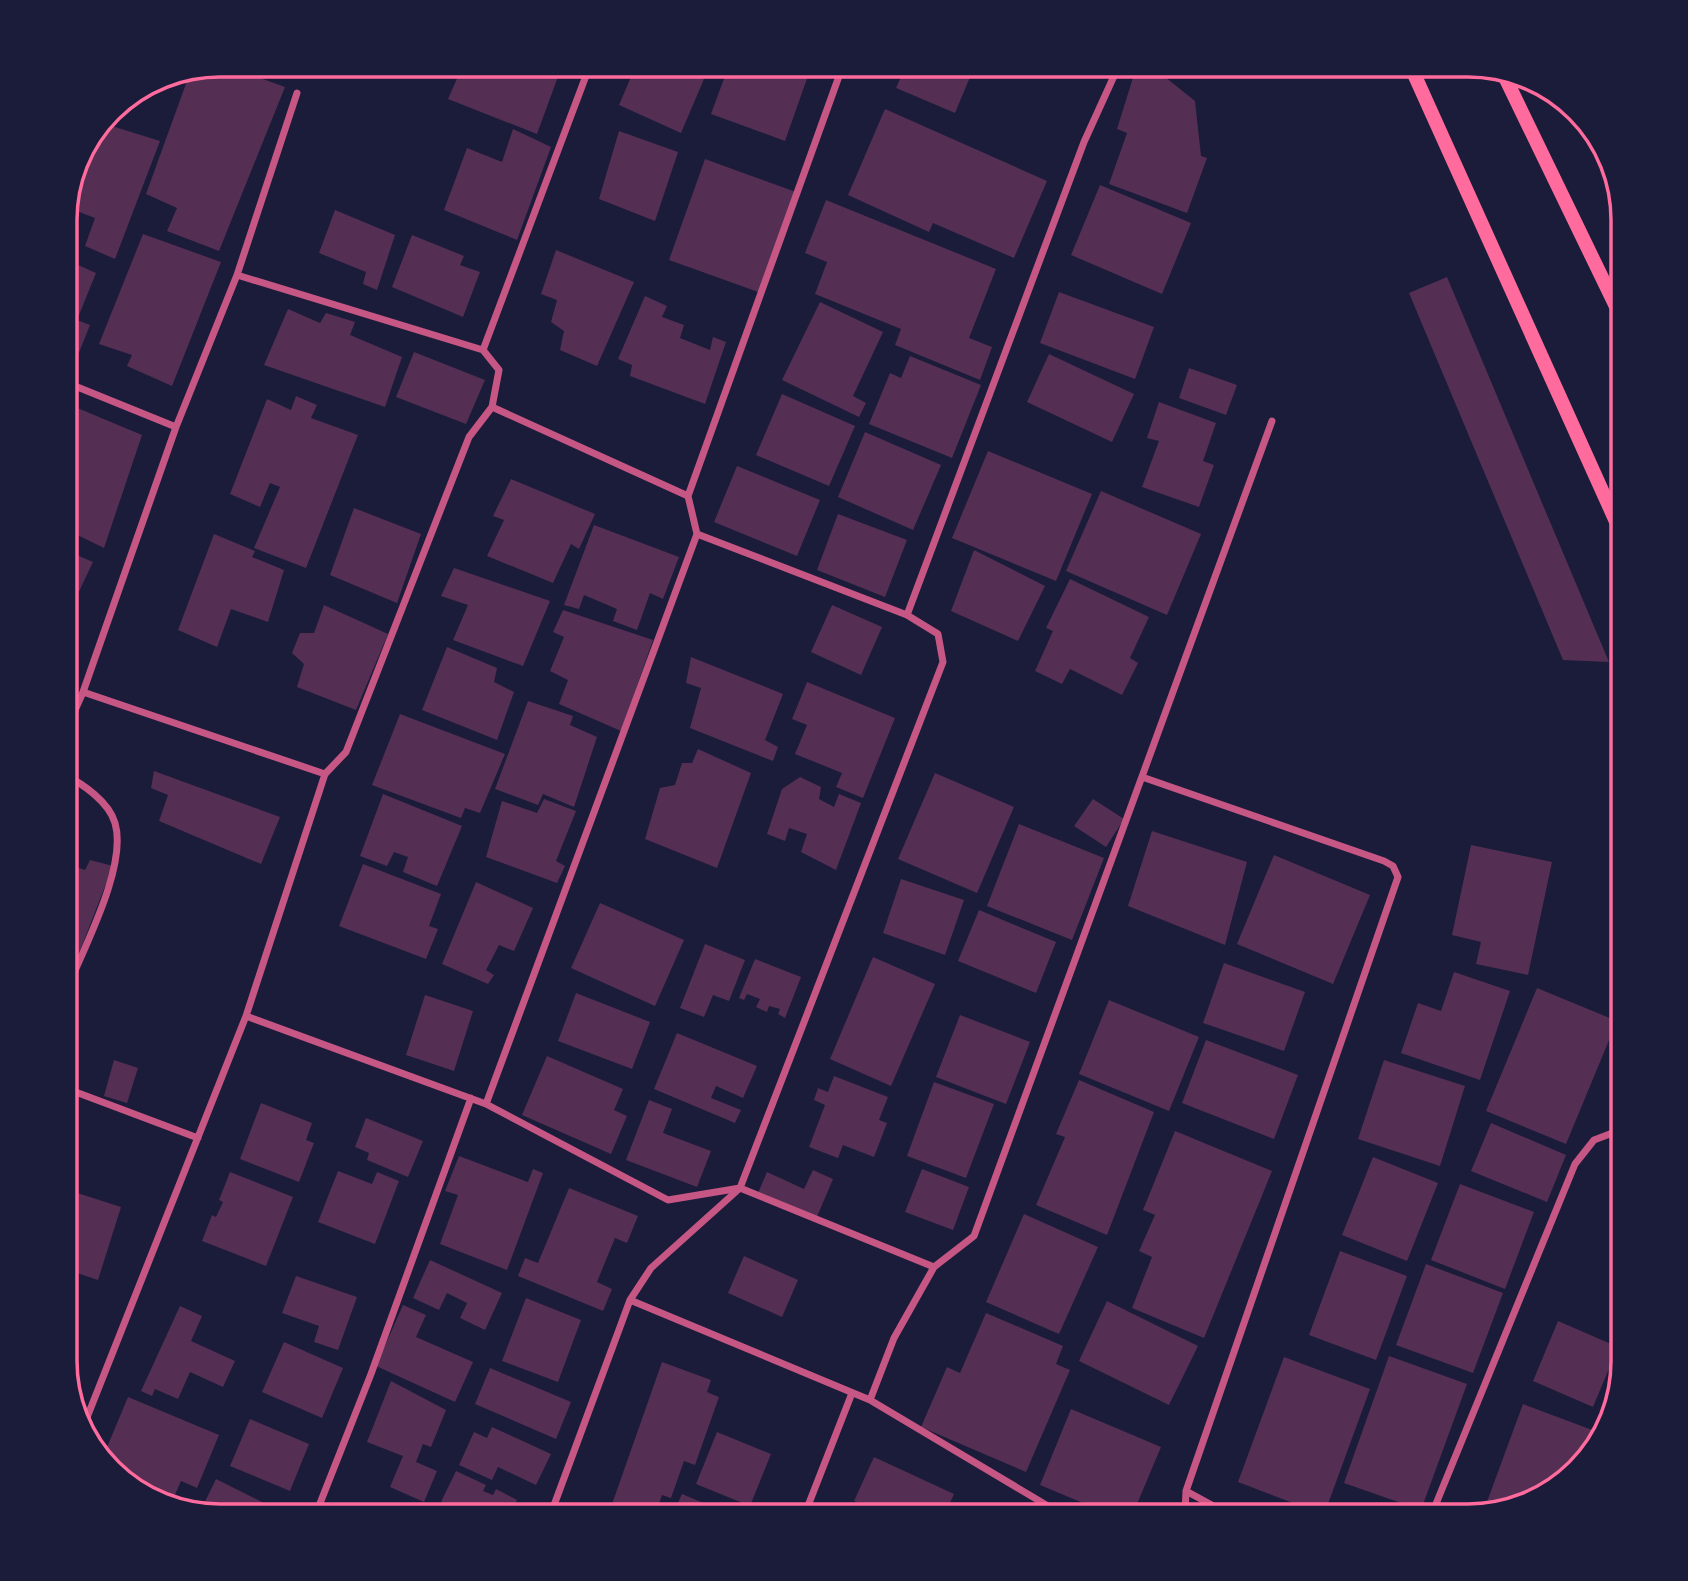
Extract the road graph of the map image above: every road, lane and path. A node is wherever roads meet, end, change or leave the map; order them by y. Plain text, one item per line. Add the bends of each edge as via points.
1 (585, 77) edge
2 (839, 77) edge
3 (1114, 77) edge
4 (1415, 77) edge
5 (1508, 83) edge
6 (297, 93) dead end
7 (237, 275) junction
8 (1611, 296) edge
9 (483, 350) junction
10 (77, 387) edge
11 (492, 407) junction
12 (1272, 421) dead end
13 (176, 427) junction
14 (688, 496) junction
15 (1611, 510) edge
16 (697, 534) junction
17 (907, 615) junction
18 (83, 692) junction
19 (77, 706) edge
20 (325, 774) junction
21 (1142, 777) junction
22 (77, 781) edge
23 (77, 964) edge
24 (246, 1016) junction
25 (77, 1093) edge
26 (471, 1098) junction
27 (486, 1104) junction
28 (1611, 1134) edge
29 (198, 1138) junction
30 (740, 1188) junction
31 (934, 1267) junction
32 (630, 1300) junction
33 (852, 1393) junction
34 (870, 1400) junction
35 (88, 1415) edge
36 (1186, 1491) junction
37 (320, 1504) edge
38 (554, 1504) edge
39 (809, 1504) edge
40 (1042, 1504) edge
41 (1185, 1504) edge
42 (1210, 1504) edge
43 (1436, 1504) edge

1 - 9 street
2 - 14 street
3 - 17 street via 1084,142
4 - 15 main road
5 - 8 main road
6 - 7 street
7 - 9 street
7 - 13 street
9 - 11 street via 499,370
10 - 13 street
11 - 14 street
11 - 20 street via 469,437 346,752
12 - 21 street
13 - 18 street
14 - 16 street
16 - 17 street
16 - 27 street
17 - 30 street via 938,634 943,662
18 - 19 street
18 - 20 street
20 - 24 street
21 - 31 street via 974,1236
21 - 36 street via 1384,861 1394,866 1398,877
22 - 23 street via 115,822 118,853
24 - 26 street
24 - 29 street
25 - 29 street
26 - 27 street
26 - 37 street
27 - 30 street via 668,1200
28 - 43 street via 1594,1140 1575,1164
29 - 35 street
30 - 31 street
30 - 32 street via 651,1268
31 - 34 street via 894,1338
32 - 33 street
32 - 38 street
33 - 34 street
33 - 39 street
34 - 40 street
36 - 41 street
36 - 42 street

